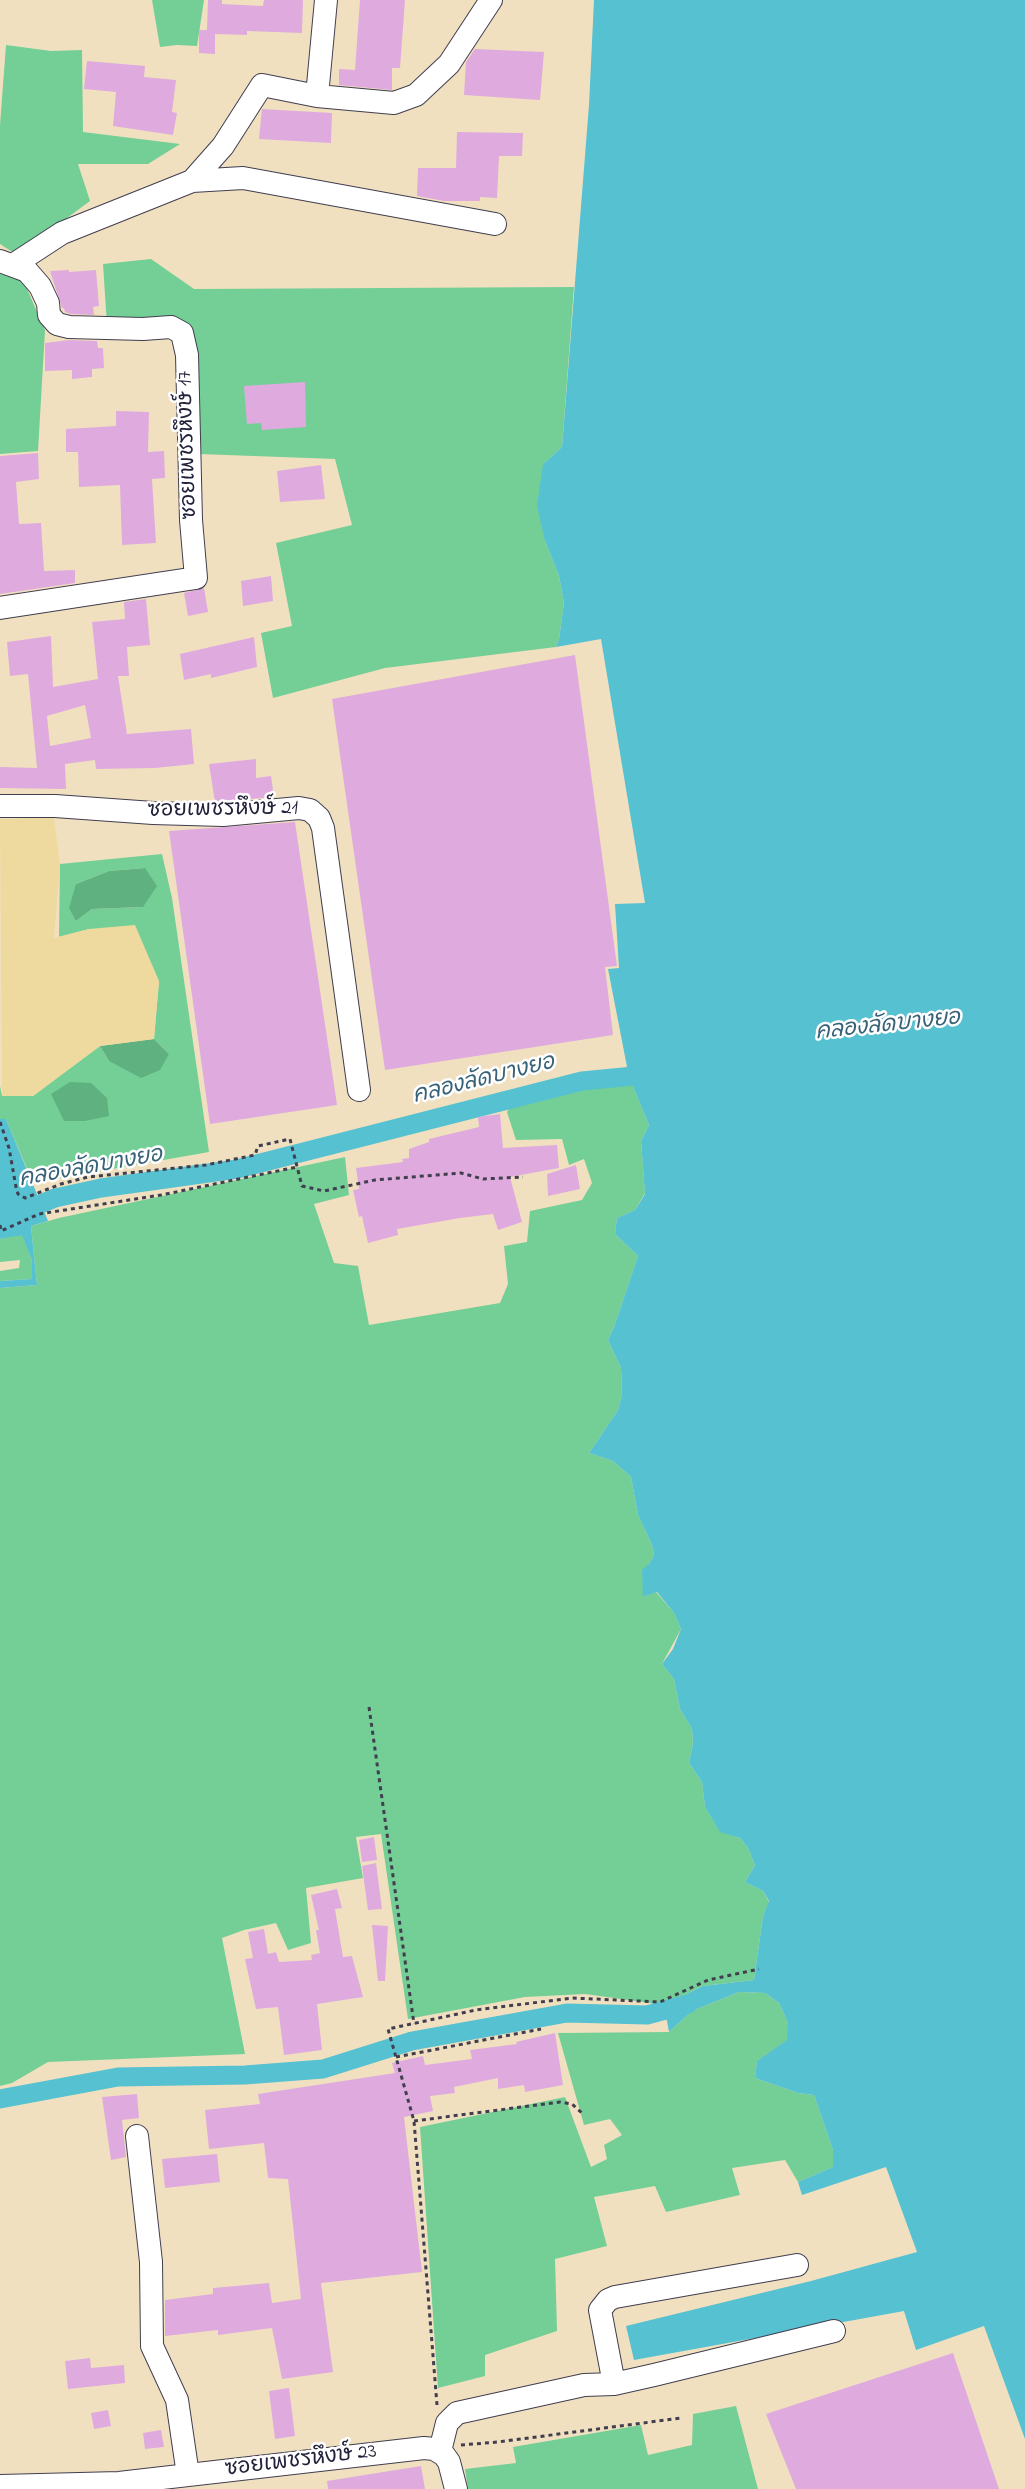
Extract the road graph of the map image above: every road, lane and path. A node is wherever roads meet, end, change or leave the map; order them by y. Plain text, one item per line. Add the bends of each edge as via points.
1 (326, 0) edge
2 (490, 0) edge
3 (317, 96) junction
4 (192, 181) junction
5 (495, 224) dead end
6 (6, 263) edge
7 (0, 608) edge
8 (0, 806) edge
9 (359, 1090) dead end
10 (0, 1122) edge
11 (297, 1167) junction
12 (523, 1177) dead end
13 (0, 1226) edge
14 (369, 1707) dead end
15 (759, 1969) dead end
16 (414, 2024) junction
17 (541, 2030) dead end
18 (396, 2057) junction
19 (582, 2114) dead end
20 (414, 2120) junction
21 (138, 2136) dead end
22 (797, 2265) dead end
23 (834, 2331) dead end
24 (614, 2384) junction
25 (437, 2410) dead end
26 (681, 2418) dead end
27 (442, 2453) junction
28 (188, 2475) junction
29 (0, 2486) edge
30 (52, 2487) edge
31 (456, 2489) edge

1 - 3 street
2 - 3 street via 449,64 416,95 394,103
3 - 4 street via 262,85 223,146
4 - 5 street via 243,178
4 - 6 street via 62,233
6 - 7 street, ซอยเพชรหึงษ์ 17 via 27,271 40,286 48,303 49,315 57,324 142,329 171,327 182,334 187,355 191,520 196,578
8 - 9 street, ซอยเพชรหึงษ์ 21 via 223,815 299,808 310,810 319,818 323,828
10 - 11 path via 18,1194 25,1198 88,1177 206,1165 255,1156 258,1146 290,1139
11 - 12 path via 302,1186 324,1191 375,1180 461,1173 483,1179
11 - 13 path via 39,1214 1,1231
14 - 16 path
15 - 16 path via 708,1980 660,2002 572,1998 476,2010
16 - 18 path via 388,2029
17 - 18 path
18 - 20 path
19 - 20 path via 572,2104 560,2102
20 - 25 path
21 - 28 street via 151,2262 152,2346 177,2400
22 - 24 street via 608,2300 600,2310
23 - 24 street
24 - 27 street via 584,2385 457,2413 446,2423
26 - 27 path via 459,2445
27 - 28 street, ซอยเพชรหึงษ์ 23 via 416,2449
27 - 31 street via 449,2462
28 - 30 street, ซอยเพชรหึงษ์ 23
29 - 30 street, ซอยเพชรหึงษ์ 23

